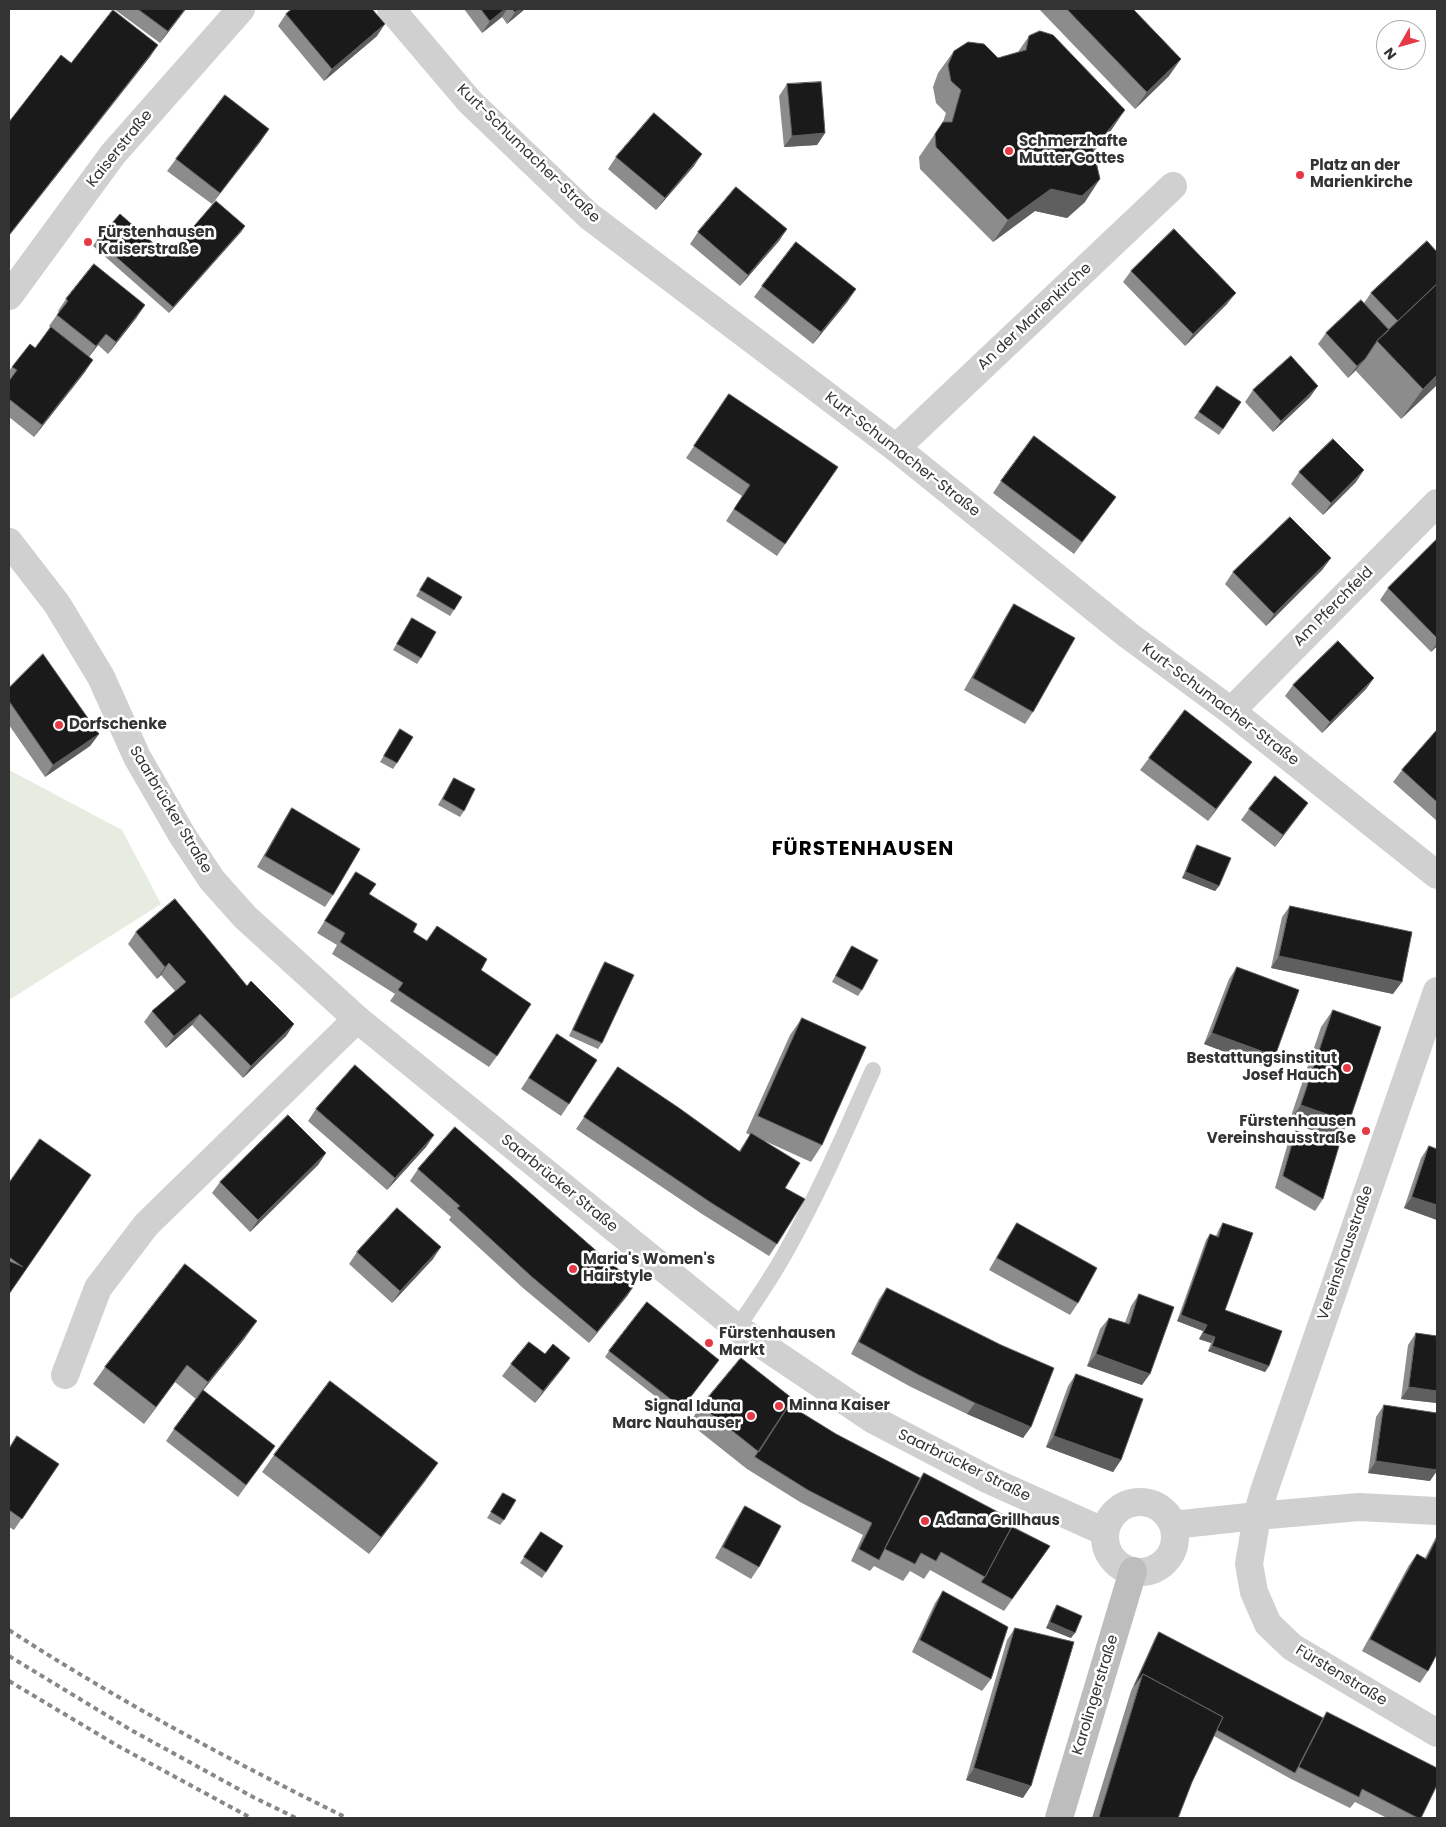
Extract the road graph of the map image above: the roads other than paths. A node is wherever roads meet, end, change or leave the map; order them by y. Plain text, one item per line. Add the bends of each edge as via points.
1 (241, 9) edge
2 (391, 9) edge
3 (1173, 186) dead end
4 (9, 296) edge
5 (896, 448) junction
6 (1437, 503) edge
7 (9, 542) edge
8 (1231, 711) junction
9 (1437, 874) edge
10 (1437, 990) edge
11 (357, 1020) junction
12 (873, 1070) dead end
13 (737, 1328) junction
14 (65, 1375) dead end
15 (1437, 1511) edge
16 (1257, 1516) junction
17 (1173, 1525) junction
18 (1105, 1532) junction
19 (1133, 1571) junction
20 (1437, 1733) edge
21 (1059, 1818) edge

1 - 4 street, Kaiserstraße via 113,154
2 - 5 street, Kurt-Schumacher-Straße via 470,102 589,216
3 - 5 street, An der Marienkirche
5 - 8 street, Kurt-Schumacher-Straße via 1128,635
6 - 8 street, Am Pferchfeld
7 - 11 street, Saarbrücker Straße via 57,604 101,677 137,757 212,880 245,917
8 - 9 street, Kurt-Schumacher-Straße
10 - 16 street, Vereinshausstraße
11 - 13 street, Saarbrücker Straße
11 - 14 street via 146,1225 98,1288
12 - 13 lane via 797,1232
13 - 18 street, Saarbrücker Straße via 872,1419 989,1480
15 - 16 street via 1359,1507
16 - 17 street
16 - 20 street, Fürstenstraße via 1249,1564 1254,1592 1268,1624 1292,1647
17 - 18 street via 1159,1507 1148,1502 1136,1502 1125,1504 1116,1511
17 - 19 street via 1175,1536 1170,1556 1154,1569
18 - 19 street via 1105,1542 1114,1561
19 - 21 main road, Karolingerstraße

